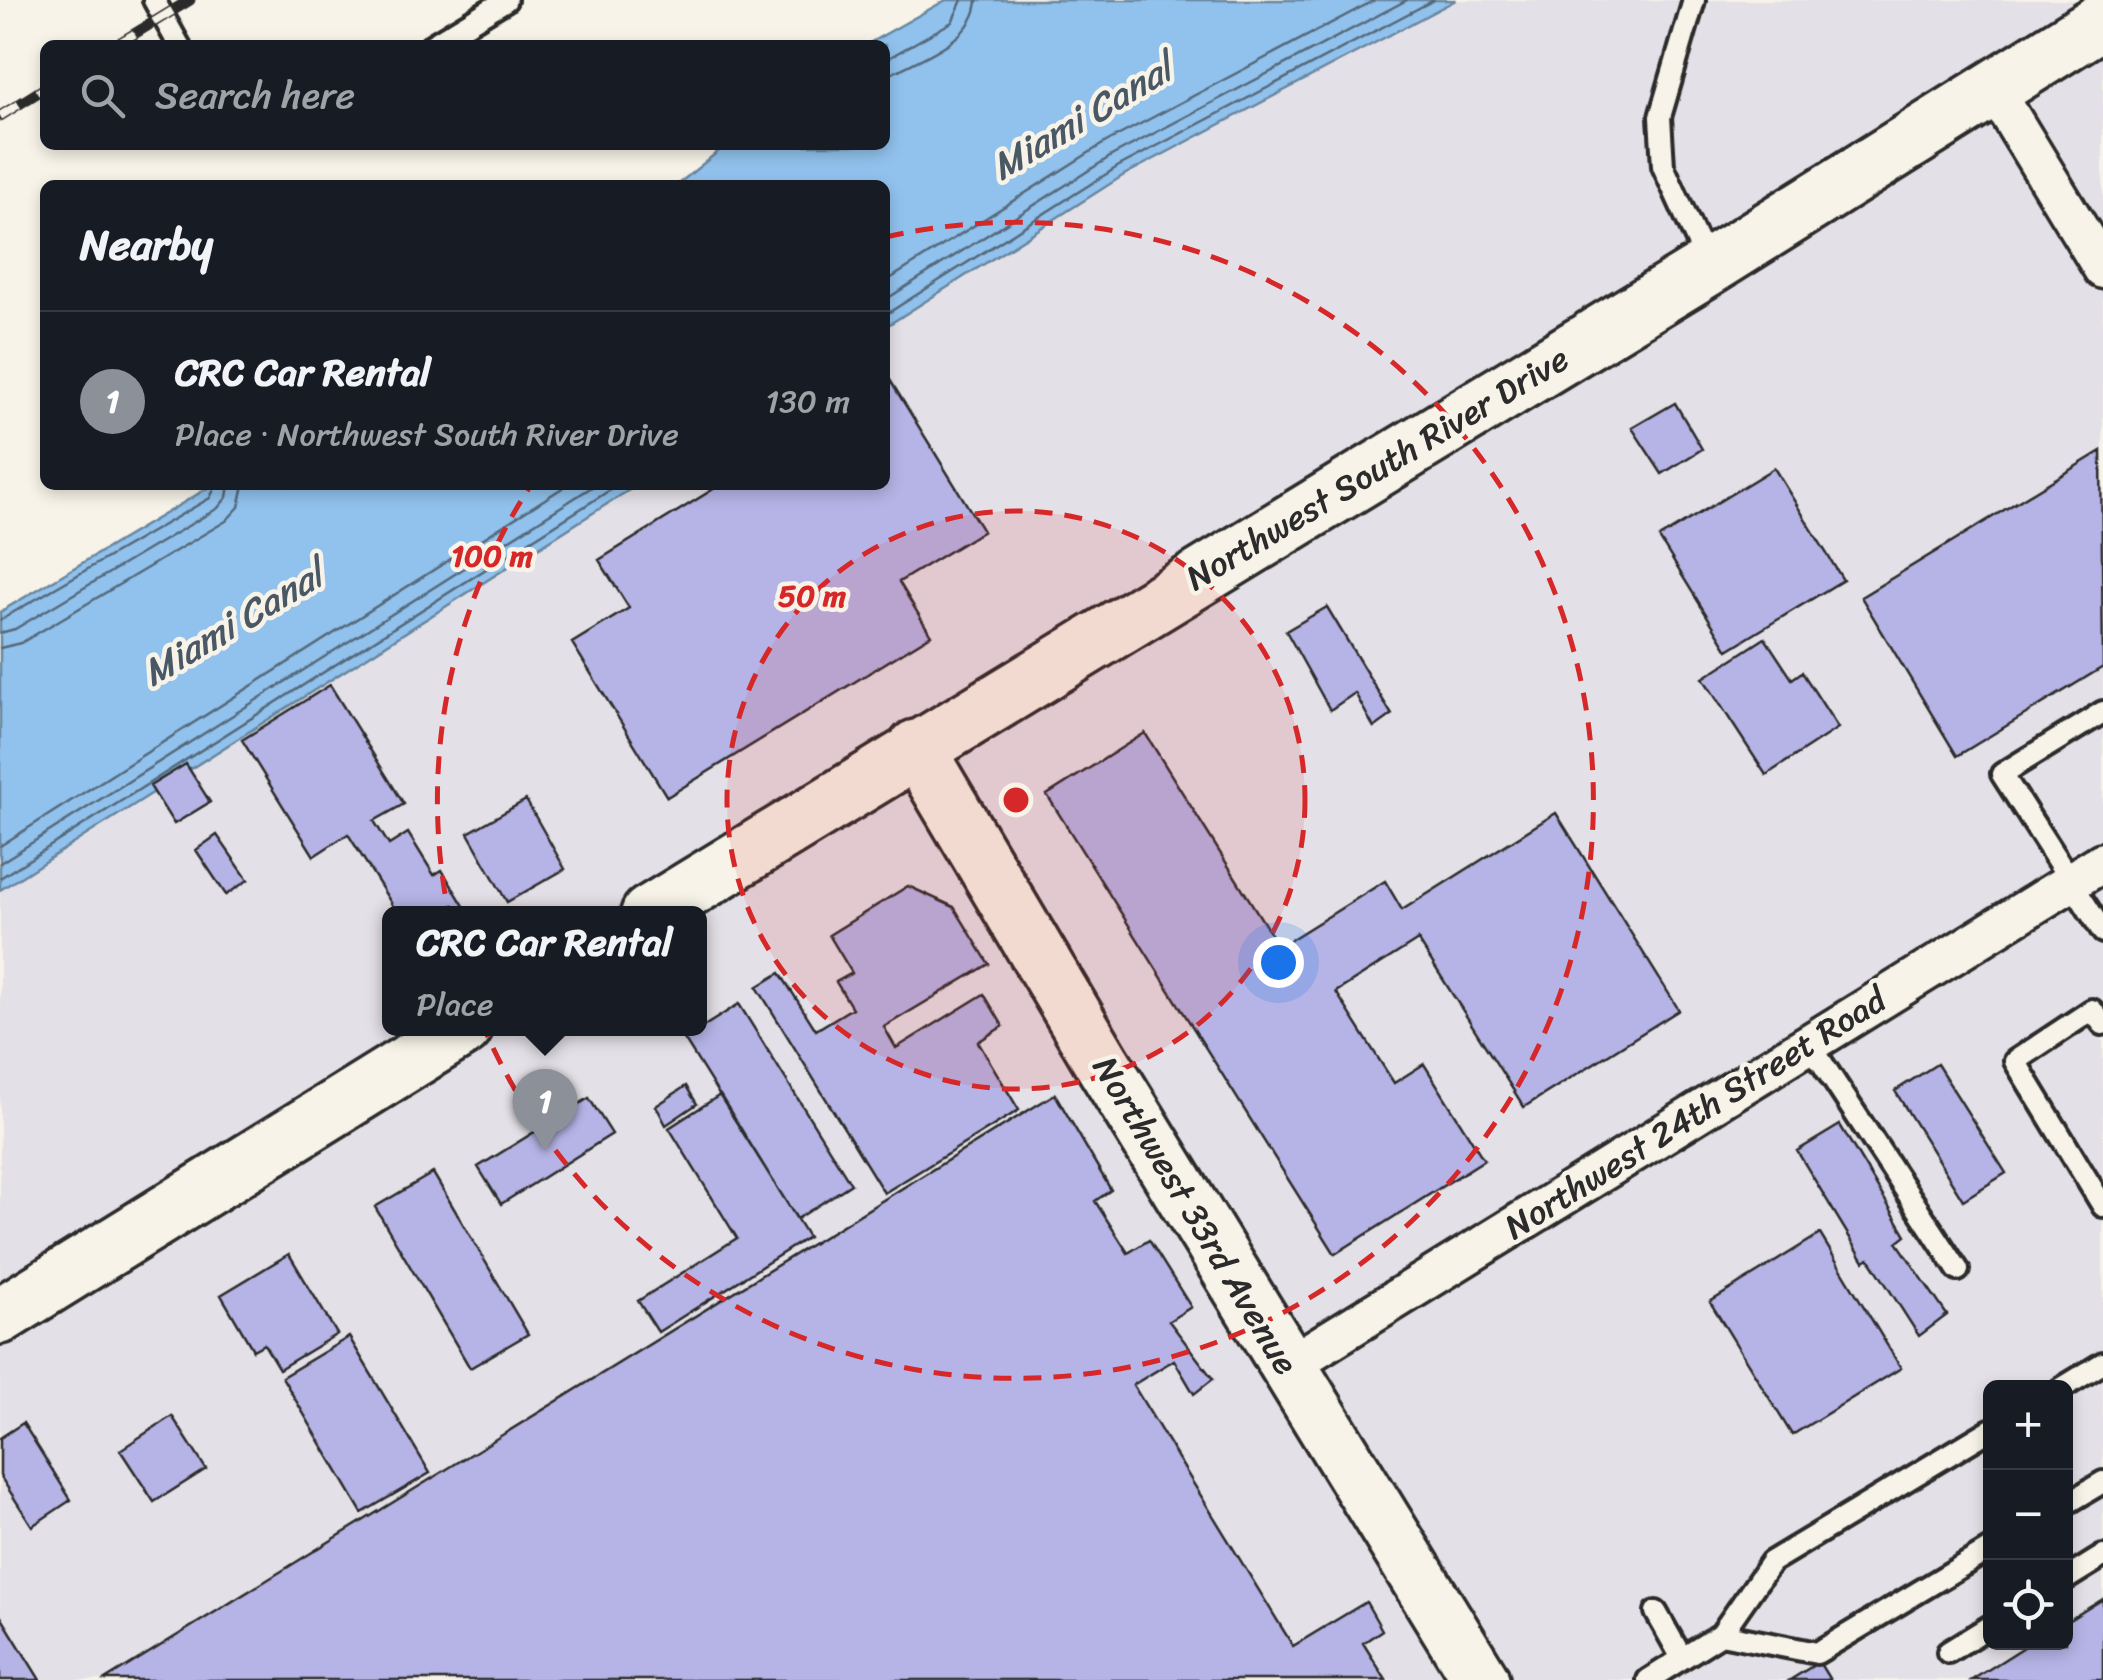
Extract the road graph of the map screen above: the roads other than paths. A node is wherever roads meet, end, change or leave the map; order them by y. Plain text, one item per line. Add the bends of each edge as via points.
1 (154, 0) edge
2 (506, 0) edge
3 (1694, 0) edge
4 (2103, 20) edge
5 (176, 40) edge
6 (440, 40) edge
7 (1993, 88) junction
8 (1708, 267) junction
9 (2103, 269) edge
10 (2103, 712) edge
11 (916, 748) junction
12 (2103, 862) edge
13 (2070, 883) junction
14 (662, 906) edge
15 (2103, 932) edge
16 (2103, 1024) edge
17 (451, 1036) edge
18 (1808, 1043) junction
19 (2103, 1206) edge
20 (1958, 1270) dead end
21 (0, 1316) edge
22 (2103, 1362) edge
23 (1288, 1366) junction
24 (2073, 1381) edge
25 (1983, 1434) edge
26 (2103, 1482) edge
27 (2073, 1500) edge
28 (1983, 1553) edge
29 (2103, 1556) edge
30 (2073, 1575) edge
31 (1656, 1612) dead end
32 (1983, 1630) edge
33 (1721, 1634) junction
34 (1948, 1652) dead end
35 (1682, 1658) junction
36 (1481, 1680) edge
37 (1648, 1680) edge

1 - 5 lane
2 - 6 lane
3 - 8 lane via 1660,117 1663,166
4 - 7 street, Northwest South River Drive
7 - 8 street, Northwest South River Drive
7 - 9 street
8 - 11 street, Northwest South River Drive
10 - 13 lane via 2002,774
11 - 14 street, Northwest South River Drive
11 - 23 street, Northwest 33rd Avenue
12 - 13 street, Northwest 24th Street Road
13 - 15 lane
13 - 18 street, Northwest 24th Street Road
16 - 19 lane via 2092,1010 2016,1060
17 - 21 street
18 - 20 lane
18 - 23 street, Northwest 24th Street Road
22 - 24 lane
23 - 36 street, Northwest 33rd Avenue
25 - 33 lane via 1772,1562
26 - 27 lane
28 - 33 lane via 1817,1653
29 - 30 lane
31 - 35 lane
32 - 34 lane
33 - 35 lane
35 - 37 lane

